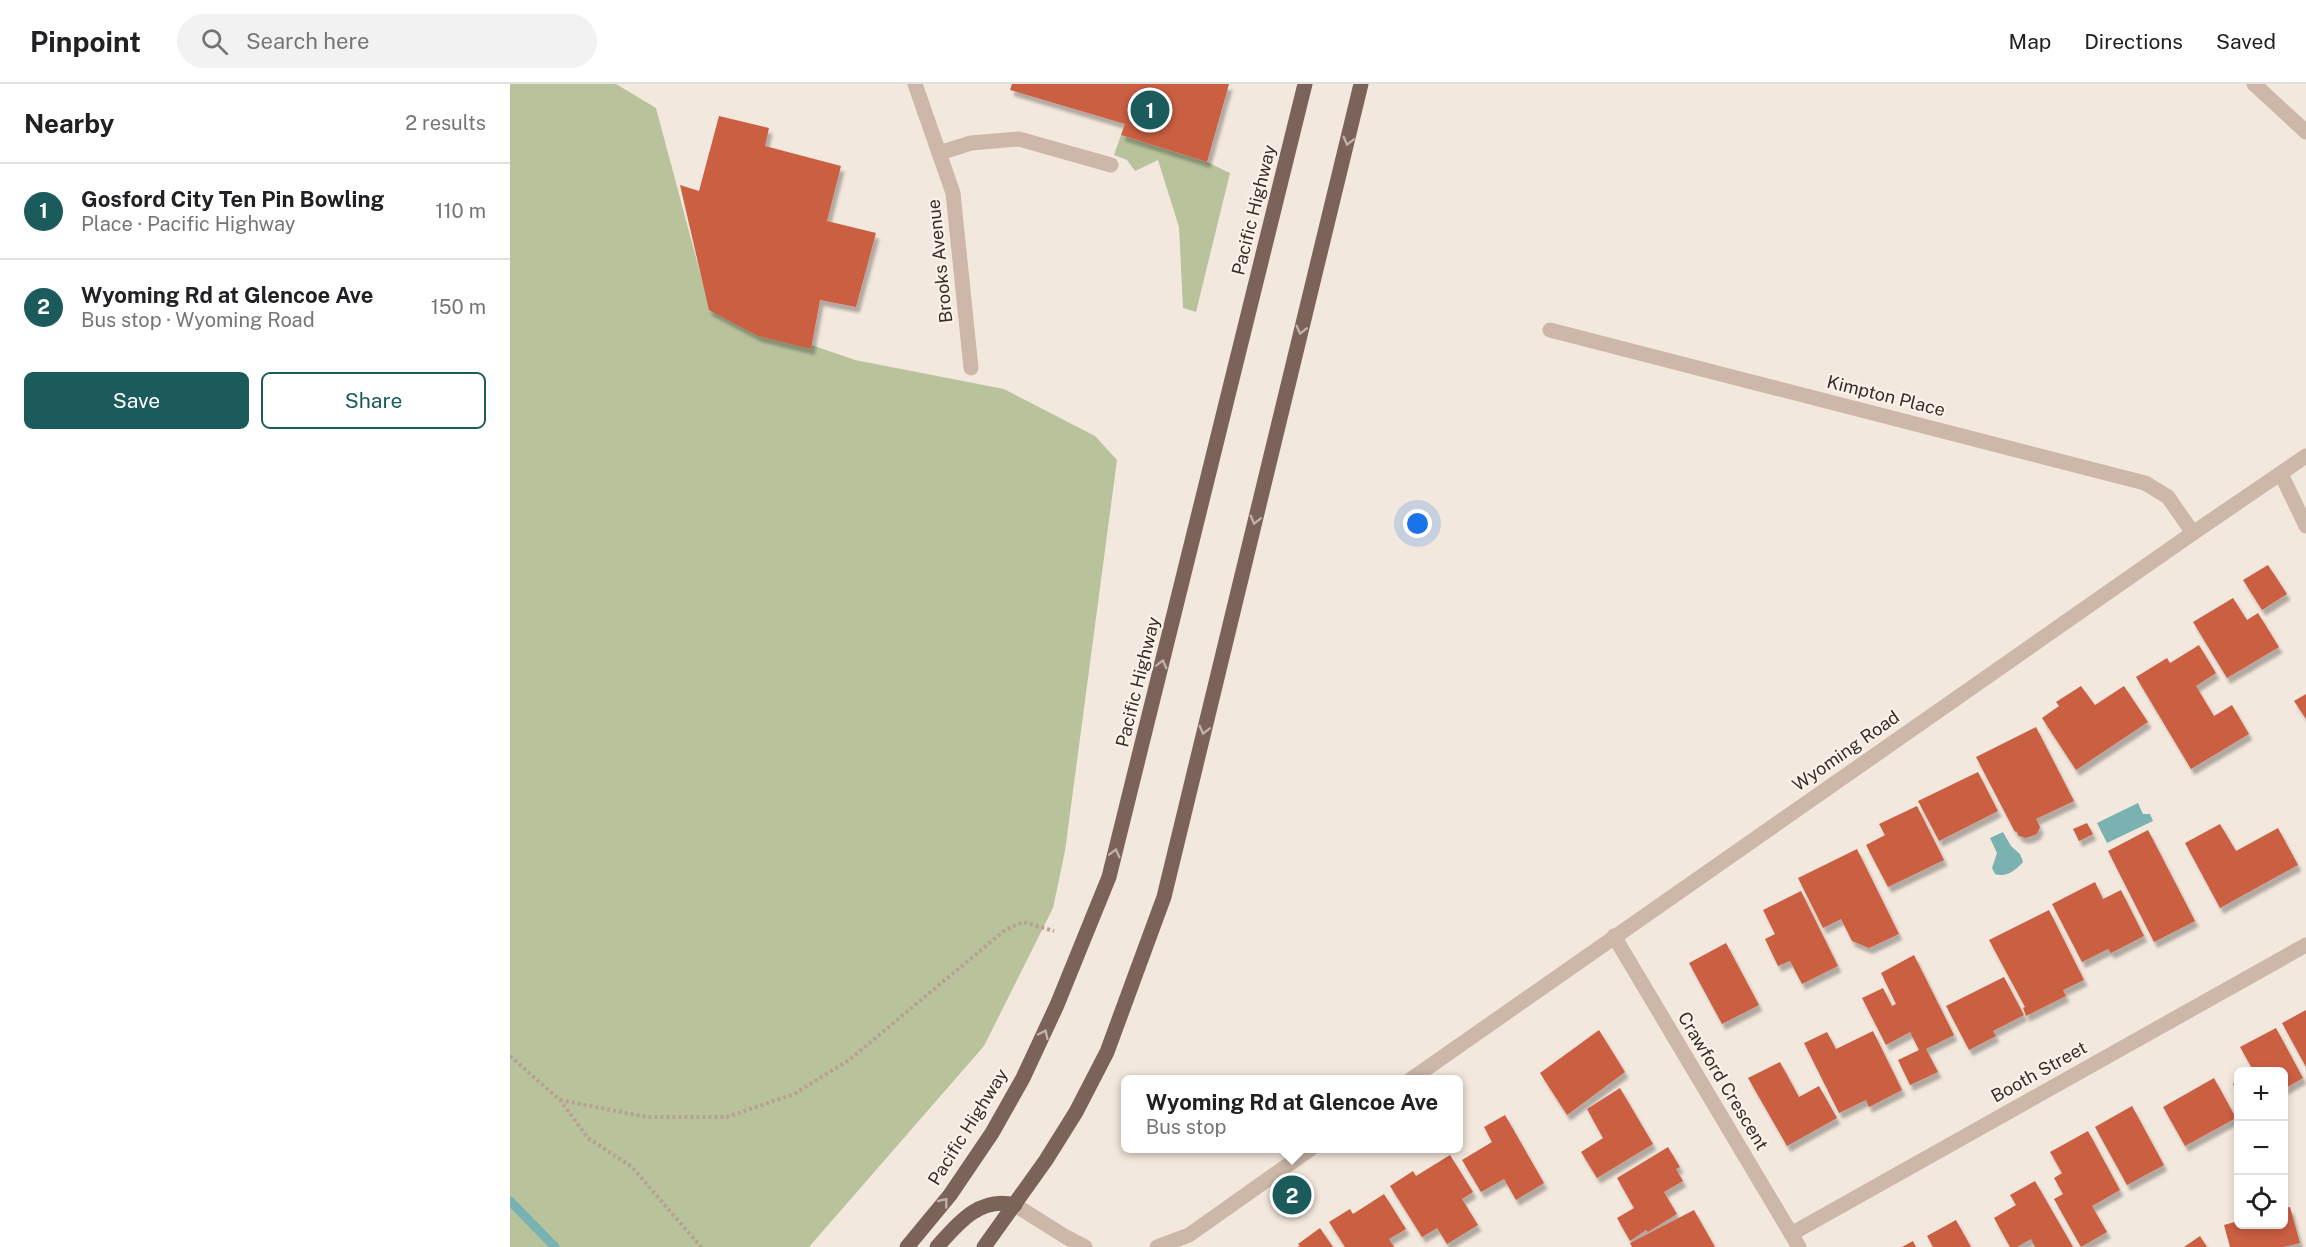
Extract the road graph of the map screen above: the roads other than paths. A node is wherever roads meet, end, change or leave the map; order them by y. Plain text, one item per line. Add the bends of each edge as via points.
1 (915, 84) edge
2 (1305, 84) edge
3 (1361, 84) edge
4 (2254, 84) edge
5 (2306, 132) edge
6 (939, 153) junction
7 (1111, 165) dead end
8 (1550, 330) dead end
9 (971, 368) dead end
10 (2306, 456) edge
11 (2281, 474) junction
12 (2306, 526) edge
13 (2193, 532) junction
14 (1614, 936) junction
15 (2306, 945) edge
16 (1417, 1075) edge
17 (1307, 1153) edge
18 (1015, 1204) junction
19 (1795, 1240) edge
20 (1193, 1241) edge
21 (907, 1247) edge
22 (937, 1247) edge
23 (984, 1247) edge
24 (1085, 1247) edge
25 (1157, 1247) edge

1 - 6 street, Brooks Avenue
21 -> 2 main road, Pacific Highway via 951,1195 1023,1077 1109,877
3 -> 18 main road via 1164,897 1107,1052 1076,1112
4 - 5 street
6 - 7 street via 970,143 1019,139
6 - 9 street, Brooks Avenue via 953,193
8 - 13 street, Kimpton Place via 2145,483 2168,497
10 - 11 street, Wyoming Road
11 - 12 street
11 - 13 street, Wyoming Road
13 - 14 street, Wyoming Road
14 - 16 street, Wyoming Road
14 - 19 street, Crawford Crescent
15 - 19 street, Booth Street
17 - 20 street
18 - 22 main road via 997,1202 982,1206 958,1223
18 - 23 main road
18 - 24 street
20 - 25 street

